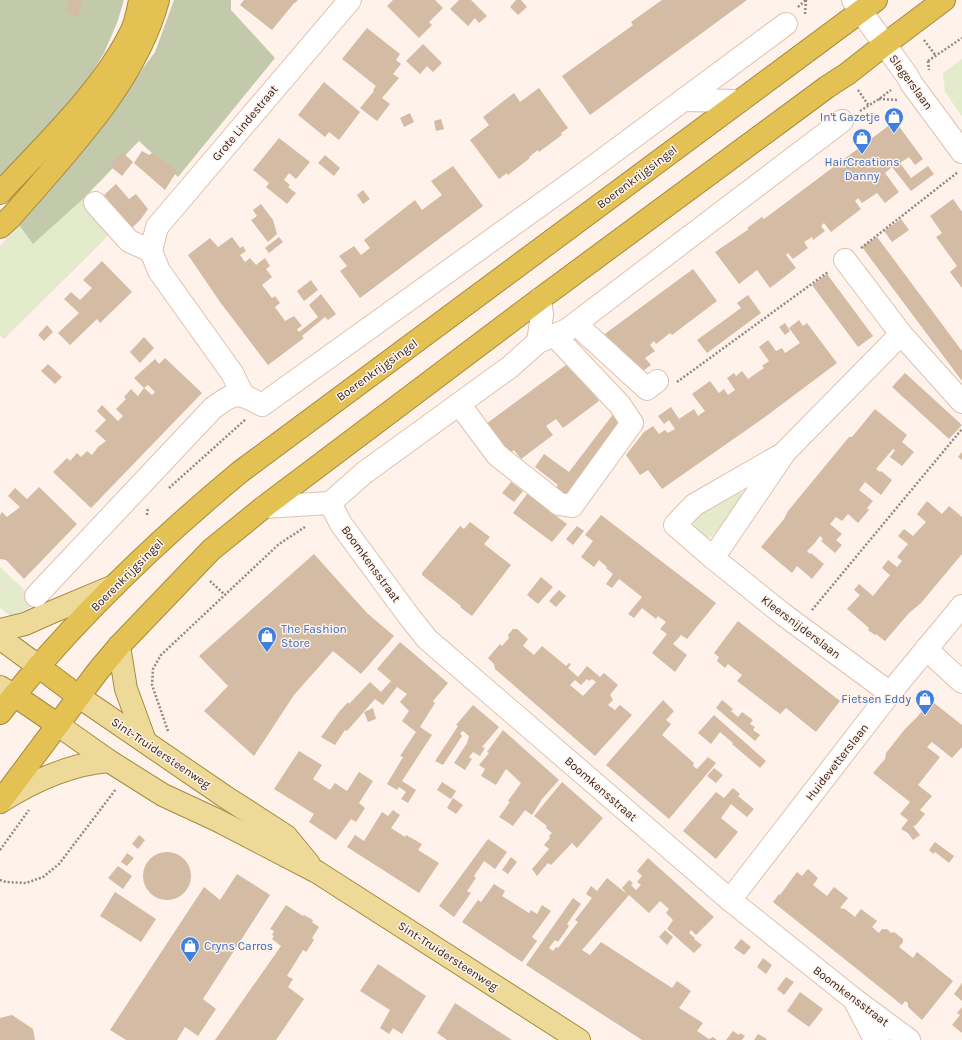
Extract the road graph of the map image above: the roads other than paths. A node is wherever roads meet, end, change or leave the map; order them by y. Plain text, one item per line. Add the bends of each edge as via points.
1 (140, 0) edge
2 (158, 0) edge
3 (350, 0) edge
4 (944, 0) edge
5 (863, 4) edge
6 (786, 24) dead end
7 (884, 45) junction
8 (683, 100) junction
9 (740, 101) junction
10 (842, 121) dead end
11 (962, 152) edge
12 (0, 192) edge
13 (95, 203) dead end
14 (0, 227) edge
15 (151, 251) junction
16 (845, 260) road end
17 (540, 299) junction
18 (576, 324) junction
19 (901, 334) junction
20 (546, 339) junction
21 (664, 384) road end
22 (253, 400) junction
23 (962, 402) edge
24 (459, 404) junction
25 (785, 452) junction
26 (330, 503) junction
27 (264, 507) junction
28 (713, 558) junction
29 (114, 586) junction
30 (36, 596) dead end
31 (962, 606) edge
32 (0, 630) edge
33 (0, 638) edge
34 (119, 646) junction
35 (926, 650) junction
36 (38, 666) junction
37 (962, 682) edge
38 (7, 691) edge
39 (890, 693) junction
40 (78, 696) junction
41 (0, 713) edge
42 (58, 725) junction
43 (145, 742) junction
44 (109, 760) junction
45 (0, 802) edge
46 (317, 872) junction
47 (730, 900) junction
48 (854, 1000) junction
49 (579, 1040) edge
50 (878, 1040) edge
51 (909, 1040) edge

1 - 12 highway via 132,31 113,65 81,106
2 - 14 highway via 143,44 106,104
3 - 15 street, Grote Lindestraat via 157,227
4 - 7 highway
5 - 7 street, Slagerslaan
5 - 9 highway, Boerenkrijgsingel
6 - 8 street
7 - 11 street, Slagerslaan
7 - 17 highway
8 - 9 street
8 - 22 street via 585,173
9 - 29 highway, Boerenkrijgsingel via 240,472 196,508
10 - 18 street
13 - 15 street via 129,241
15 - 22 street via 159,271
16 - 19 street
17 - 20 street
17 - 27 highway
18 - 20 street
18 - 21 street via 648,389
19 - 23 street
19 - 25 street, Kleersnijderslaan
20 - 24 street
20 - 24 street via 620,406 632,423 572,506 559,504 497,455
22 - 30 street via 228,397 213,408
24 - 26 street via 364,473
25 - 28 street, Kleersnijderslaan
25 - 28 street, Kleersnijderslaan via 694,505 674,525
26 - 27 street
26 - 47 street, Boomkensstraat via 341,524 427,639
27 - 34 highway via 206,555
28 - 39 street, Kleersnijderslaan
29 - 32 main road via 25,624
29 - 36 highway, Boerenkrijgsingel
31 - 35 street, Huidevetterslaan
33 - 36 main road, Sint-Truidersteenweg
34 - 40 highway
34 - 43 main road via 126,689
35 - 37 street
35 - 39 street, Huidevetterslaan
36 - 38 highway, Boerenkrijgsingel
36 - 40 highway, Sint-Truidersteenweg
38 - 41 highway, Boerenkrijgsingel
38 - 42 highway
39 - 47 street, Huidevetterslaan
40 - 42 highway
40 - 43 main road, Sint-Truidersteenweg
42 - 44 main road, Sint-Truidersteenweg
42 - 45 highway
43 - 46 main road, Sint-Truidersteenweg via 286,836
44 - 45 main road via 62,771 22,788
44 - 46 main road, Sint-Truidersteenweg via 162,795 217,820
46 - 49 main road, Sint-Truidersteenweg
47 - 48 street, Boomkensstraat
48 - 50 street via 872,1034
48 - 51 street, Boomkensstraat

